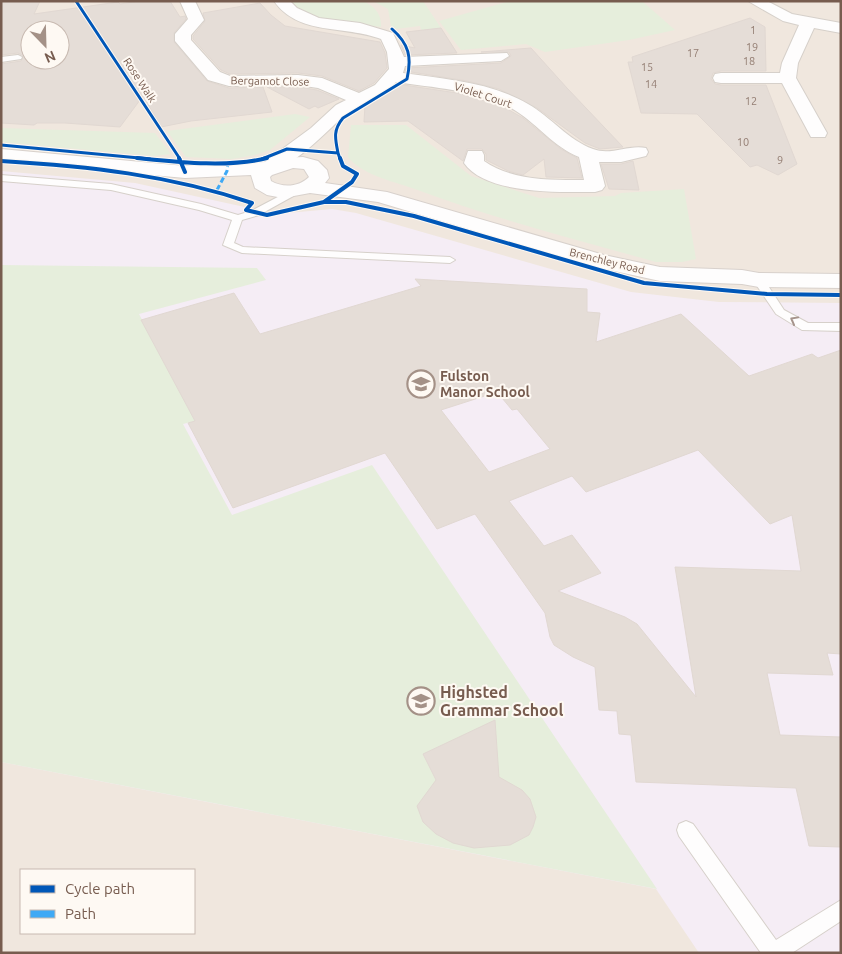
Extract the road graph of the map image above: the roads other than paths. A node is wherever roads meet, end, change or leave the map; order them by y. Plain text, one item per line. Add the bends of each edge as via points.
1 (186, 1) edge
2 (281, 1) edge
3 (755, 1) edge
4 (808, 23) junction
5 (841, 28) edge
6 (502, 56) dead end
7 (18, 57) dead end
8 (1, 60) edge
9 (395, 69) junction
10 (721, 78) dead end
11 (788, 78) junction
12 (358, 99) junction
13 (317, 132) junction
14 (818, 133) dead end
15 (639, 152) dead end
16 (1, 155) edge
17 (475, 155) dead end
18 (588, 156) junction
19 (270, 167) junction
20 (185, 172) junction
21 (1, 178) edge
22 (307, 178) junction
23 (266, 188) junction
24 (238, 218) junction
25 (450, 260) dead end
26 (759, 280) junction
27 (841, 280) edge
28 (841, 327) edge
29 (686, 830) dead end
30 (841, 910) edge
31 (773, 953) edge

1 - 12 street, Bergamot Close via 196,20 183,34 183,41 214,76 233,82 322,82
2 - 9 street via 295,13 311,20 375,29 387,36
3 - 4 street via 788,18
4 - 5 street
4 - 11 street via 790,63
6 - 9 street
7 - 8 lane
9 - 12 street via 381,89
9 - 18 street, Violet Court via 510,102 530,112
10 - 11 street
11 - 14 street
12 - 13 street
13 - 19 street
13 - 22 street via 316,152
15 - 18 street via 623,158
16 - 20 street
17 - 18 street via 474,163 483,172 527,183 595,186
19 - 20 street
19 - 22 street via 297,162
19 - 23 street via 260,176
20 - 23 street via 221,186
21 - 24 lane via 111,187
22 - 23 street via 274,191
22 - 24 lane via 255,214
22 - 26 street, Brenchley Road via 660,274
24 - 25 lane via 228,245 233,248
26 - 27 street, Brenchley Road
28 -> 26 lane via 806,327 780,312
29 - 31 lane
30 - 31 lane

